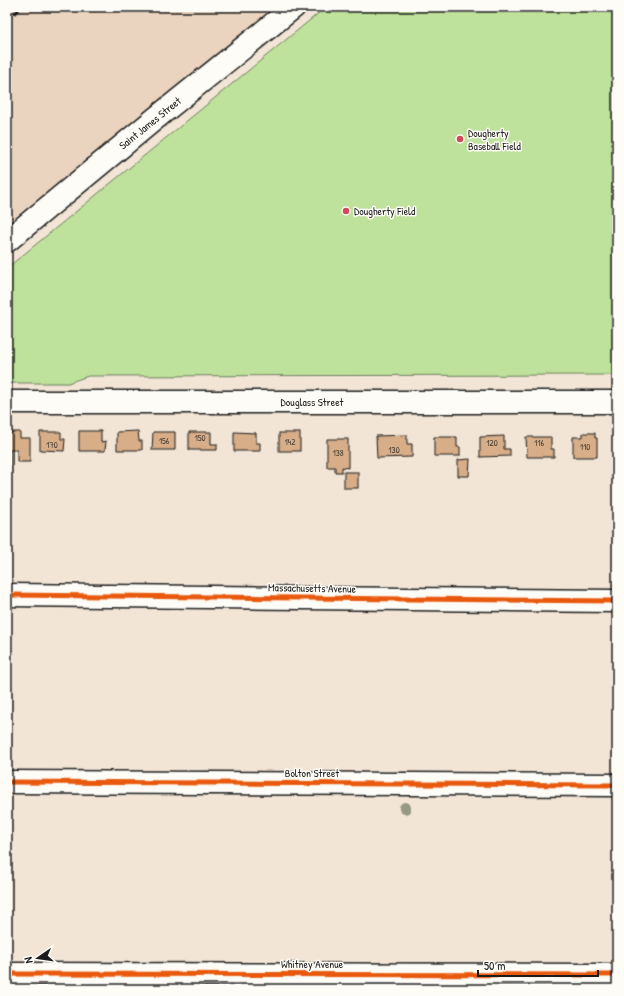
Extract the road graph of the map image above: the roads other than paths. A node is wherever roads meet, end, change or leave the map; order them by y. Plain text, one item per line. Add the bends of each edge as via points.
1 (294, 7) edge
2 (7, 242) edge
3 (7, 402) edge
4 (617, 402) edge
5 (7, 595) edge
6 (617, 601) edge
7 (7, 782) edge
8 (617, 785) edge
9 (7, 974) edge
10 (615, 980) edge

1 - 2 street, Saint James Street
3 - 4 street, Douglass Street
5 - 6 street, Massachusetts Avenue
7 - 8 street, Bolton Street
9 - 10 street, Whitney Avenue

